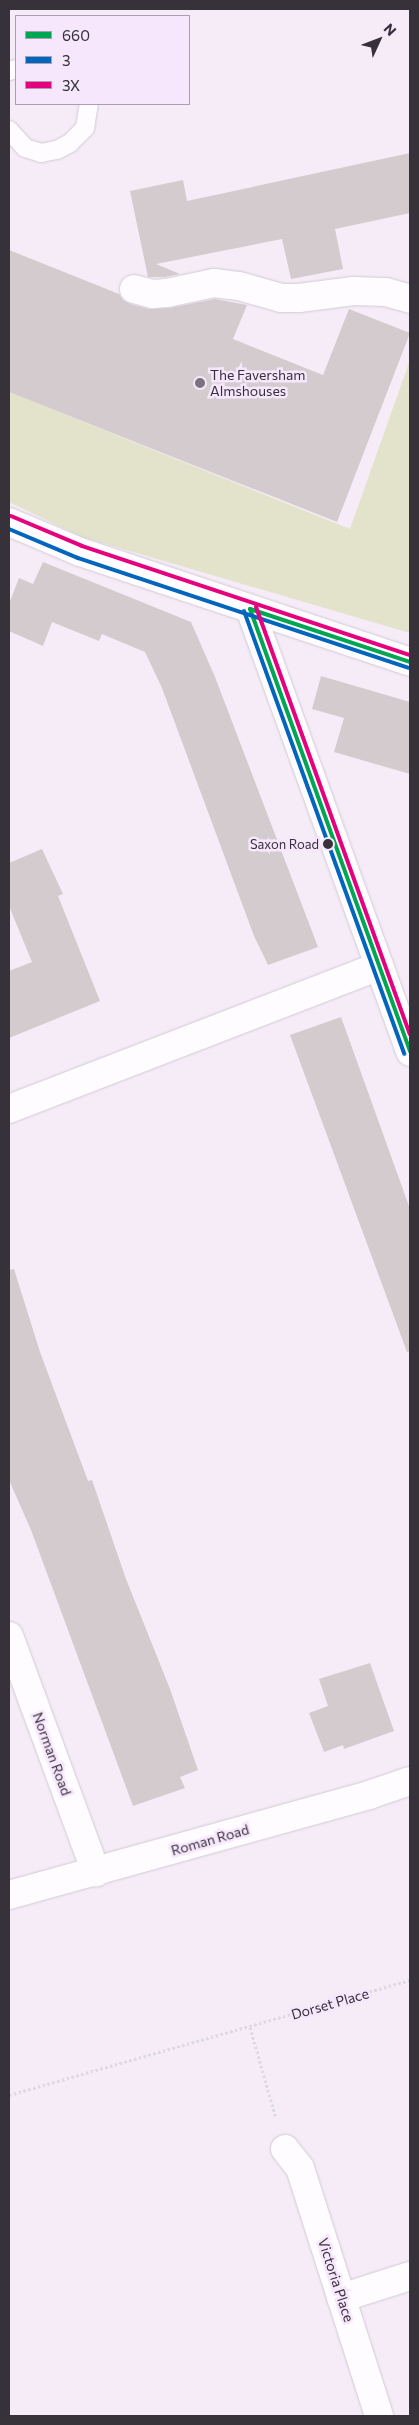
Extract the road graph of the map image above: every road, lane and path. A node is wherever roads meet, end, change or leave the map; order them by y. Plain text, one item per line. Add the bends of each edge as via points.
1 (89, 105) edge
2 (9, 130) edge
3 (134, 289) dead end
4 (410, 299) edge
5 (9, 522) edge
6 (250, 609) junction
7 (410, 662) edge
8 (379, 966) junction
9 (410, 1052) edge
10 (9, 1108) edge
11 (9, 1636) edge
12 (410, 1781) edge
13 (96, 1872) junction
14 (9, 1895) edge
15 (410, 1980) edge
16 (250, 2027) junction
17 (9, 2095) edge
18 (285, 2149) joint
19 (410, 2276) edge
20 (341, 2298) junction
21 (380, 2416) edge

1 - 2 lane via 85,128 70,143 57,150 41,153 25,148
3 - 4 street via 153,294 167,293 214,282 281,298 354,291 386,292
5 - 6 street via 80,552
6 - 7 street
6 - 8 street
8 - 9 street
8 - 10 street
11 - 13 street, Norman Road
12 - 13 street, Roman Road
13 - 14 street, Roman Road
15 - 16 path, Dorset Place
16 - 17 path, Dorset Place
16 - 18 path
18 - 20 street, Victoria Place via 300,2168
19 - 20 street
20 - 21 street, Victoria Place

